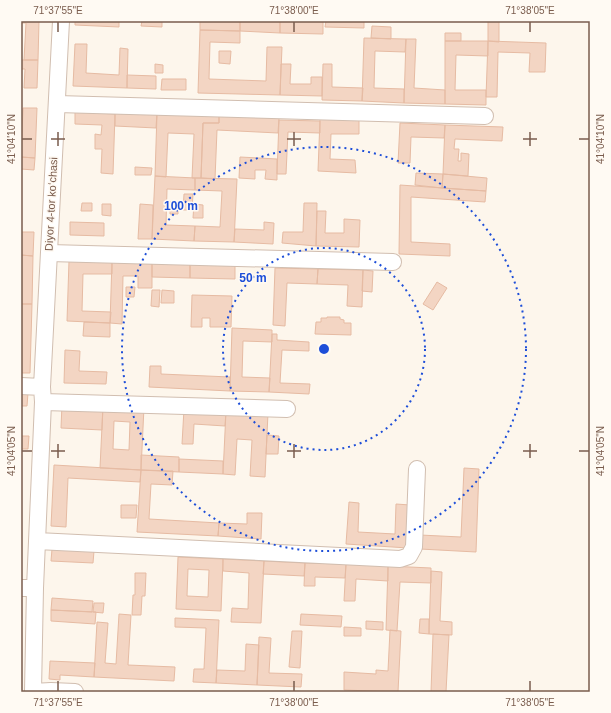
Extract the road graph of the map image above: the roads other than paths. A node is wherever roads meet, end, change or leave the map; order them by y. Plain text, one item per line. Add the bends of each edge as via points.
1 (61, 21) edge
2 (57, 104) junction
3 (485, 116) dead end
4 (48, 253) junction
5 (393, 262) dead end
6 (21, 386) edge
7 (43, 394) junction
8 (287, 409) dead end
9 (417, 469) dead end
10 (38, 541) junction
11 (28, 588) edge
12 (33, 692) edge
13 (75, 692) edge

1 - 2 street, Diyor 4-tor koʻchasi
2 - 3 street
2 - 4 street, Diyor 4-tor koʻchasi
4 - 5 street
4 - 7 street, Diyor 4-tor koʻchasi
6 - 7 street
7 - 8 street
7 - 10 street, Diyor 4-tor koʻchasi
9 - 10 street via 414,547 409,556 400,559
10 - 11 street, Diyor 4-tor koʻchasi
11 - 12 street, Diyor 4-tor koʻchasi
12 - 13 street

